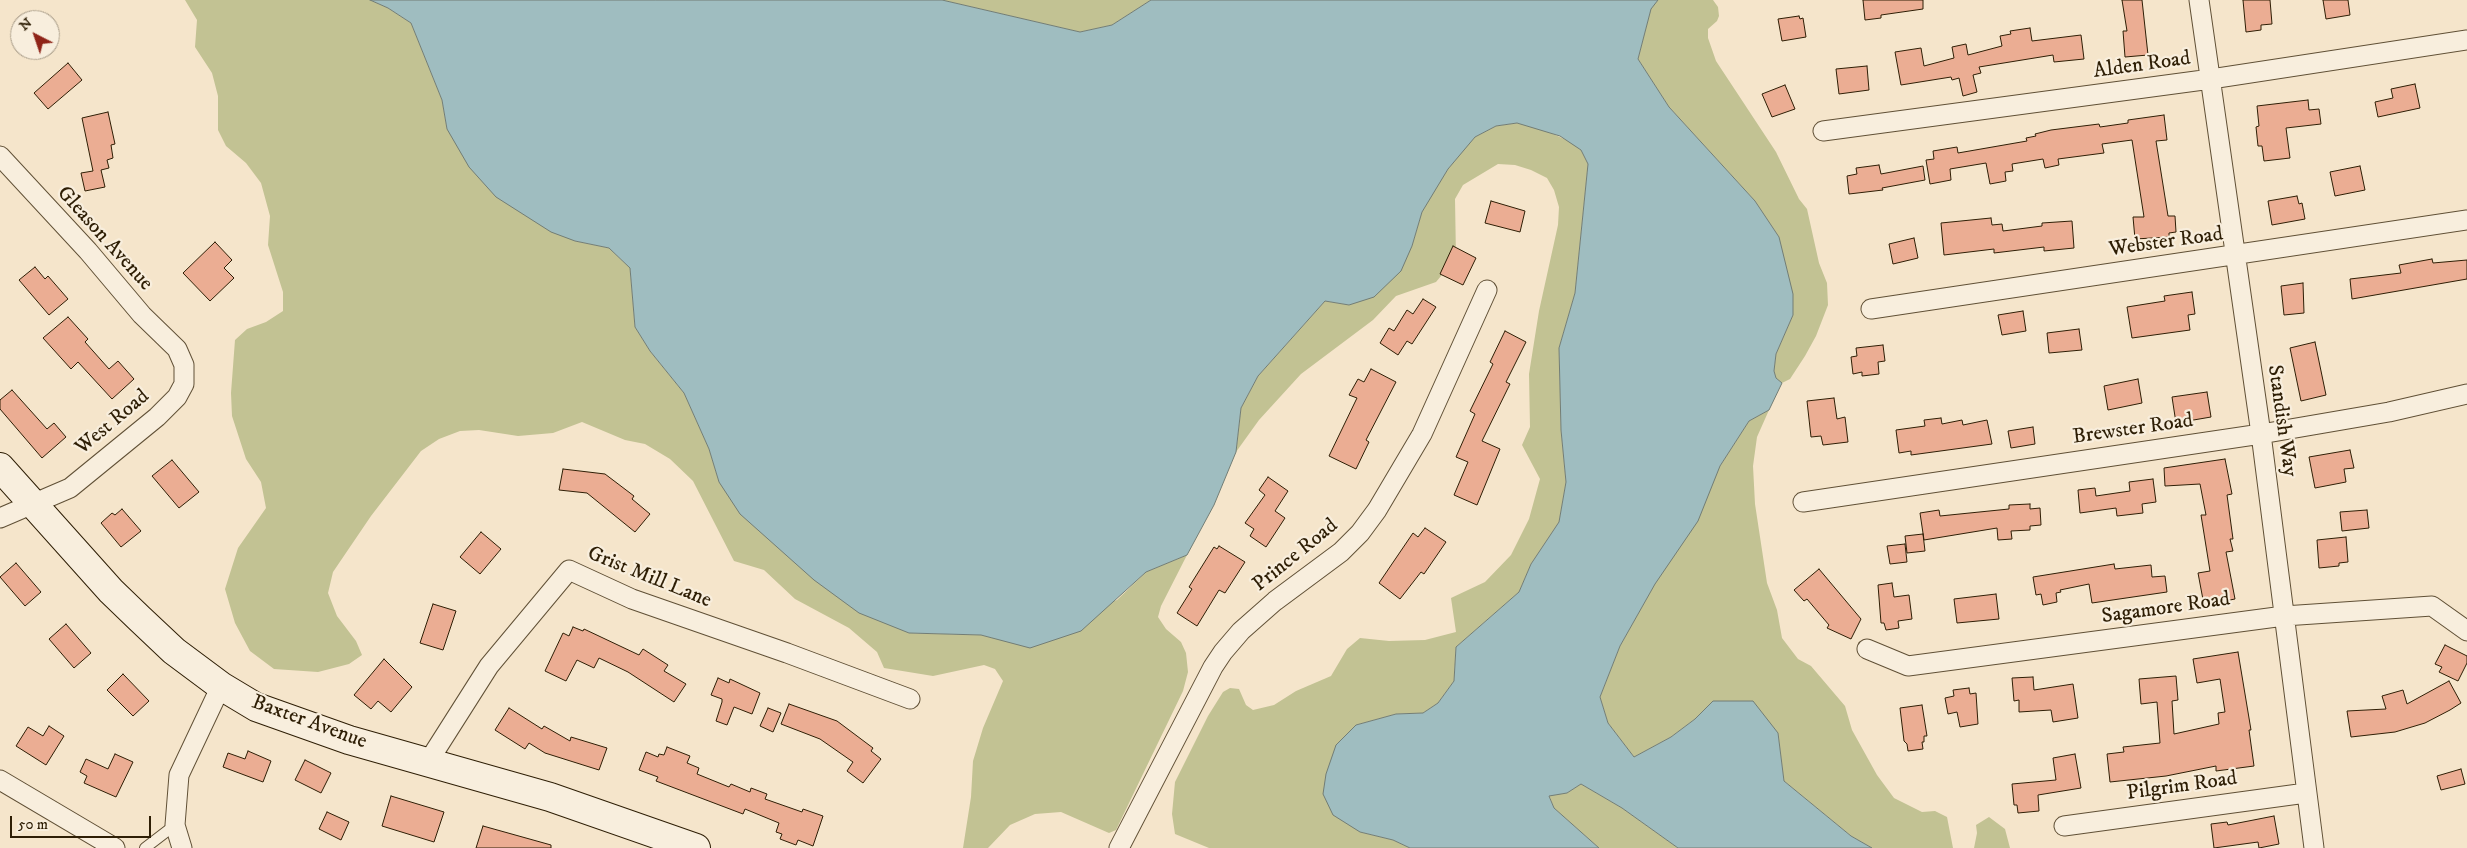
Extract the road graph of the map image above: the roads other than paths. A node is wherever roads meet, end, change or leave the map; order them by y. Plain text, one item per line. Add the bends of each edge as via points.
1 (2199, 0) edge
2 (2467, 40) edge
3 (2211, 79) junction
4 (1823, 131) dead end
5 (0, 156) edge
6 (2467, 220) edge
7 (2234, 256) junction
8 (1486, 290) dead end
9 (1871, 309) dead end
10 (177, 349) joint
11 (2467, 394) edge
12 (2261, 434) junction
13 (0, 467) edge
14 (1804, 502) dead end
15 (31, 504) junction
16 (0, 518) edge
17 (2284, 616) junction
18 (2467, 631) edge
19 (1867, 649) dead end
20 (221, 686) junction
21 (910, 699) dead end
22 (428, 762) junction
23 (0, 780) edge
24 (2306, 793) junction
25 (175, 826) junction
26 (2064, 826) dead end
27 (115, 848) edge
28 (145, 848) edge
29 (182, 848) edge
30 (696, 848) edge
31 (1119, 848) edge
32 (2314, 848) edge

1 - 3 street, Standish Way
2 - 3 street, Alden Road
3 - 4 street, Alden Road
3 - 7 street, Standish Way
5 - 10 street, Gleason Avenue via 142,315
6 - 7 street, Webster Road
7 - 9 street, Webster Road
7 - 12 street, Standish Way
8 - 31 street, Prince Road via 1422,434 1377,510 1341,552 1275,601 1223,652
10 - 15 street, West Road via 184,365 184,384 177,397 70,488
11 - 12 street, Brewster Road via 2388,412
12 - 14 street, Brewster Road
12 - 17 street, Standish Way
13 - 15 street, Baxter Avenue
15 - 16 street, West Road
15 - 20 street, Baxter Avenue via 139,618 174,651
17 - 18 street, Sagamore Road via 2432,606
17 - 19 street, Sagamore Road via 1910,666
17 - 24 street, Standish Way
20 - 22 street, Baxter Avenue via 256,707 293,721
20 - 25 street via 179,775
21 - 22 street, Grist Mill Lane via 632,599 569,570 489,666
22 - 30 street, Baxter Avenue via 550,797
23 - 27 street
24 - 26 street, Pilgrim Road
24 - 32 street, Standish Way
25 - 28 lane
25 - 29 street

